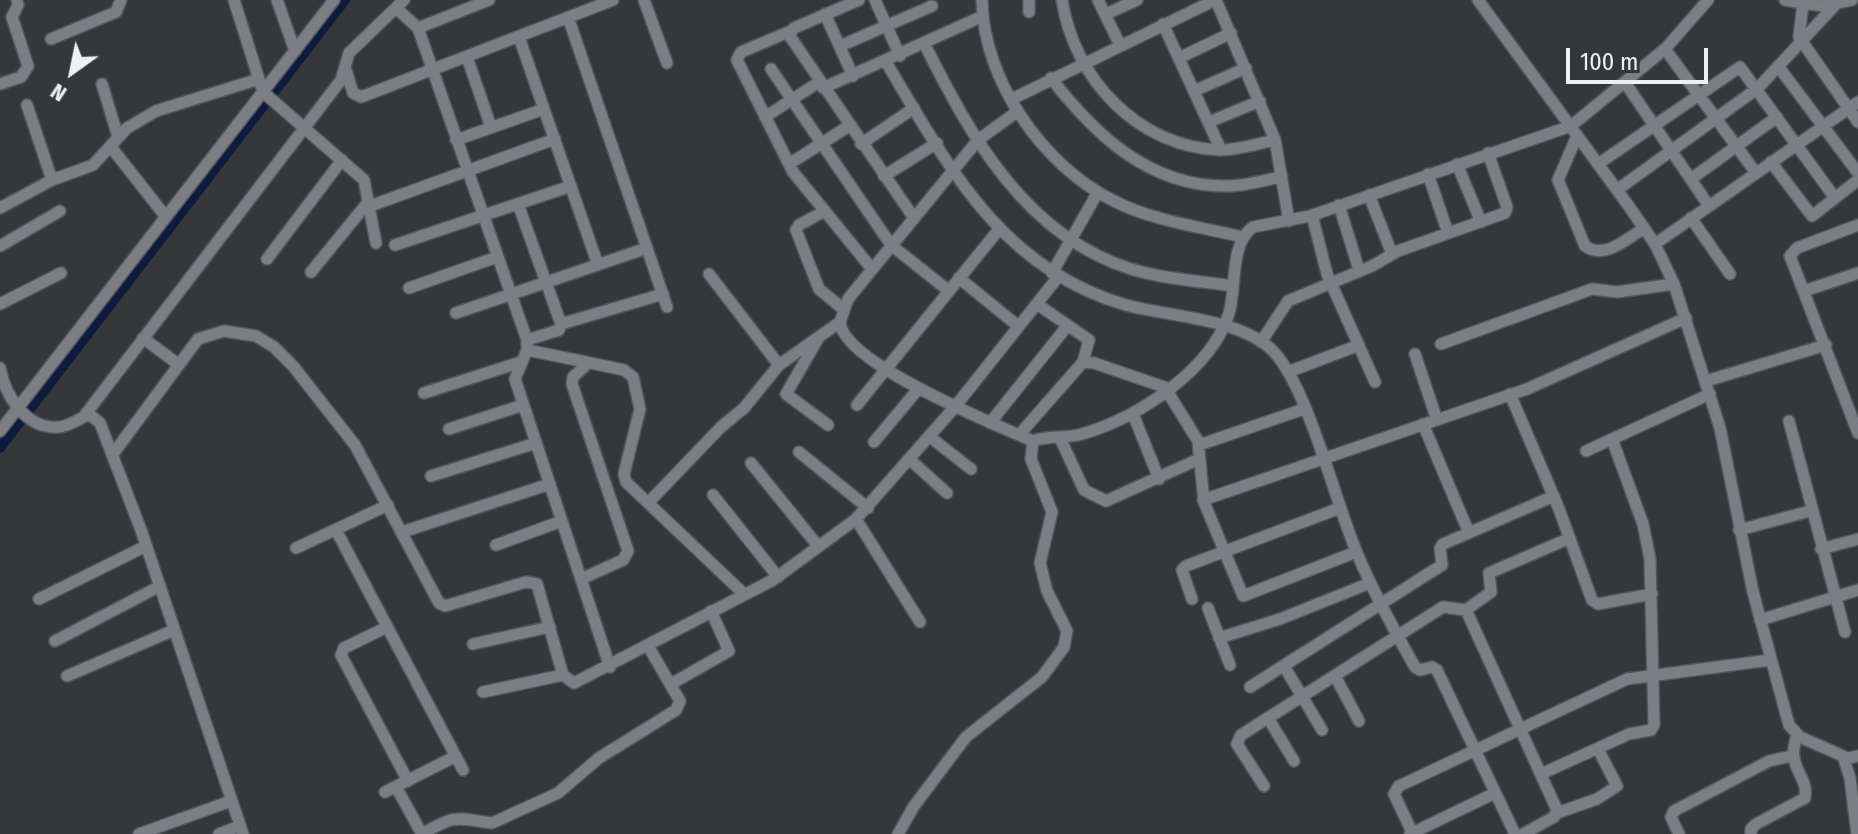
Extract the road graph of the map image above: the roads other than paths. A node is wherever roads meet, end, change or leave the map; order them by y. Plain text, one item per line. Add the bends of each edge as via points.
1 (17, 0) edge
2 (121, 0) edge
3 (234, 0) edge
4 (277, 0) edge
5 (334, 0) edge
6 (489, 0) edge
7 (613, 0) edge
8 (644, 0) edge
9 (859, 0) edge
10 (875, 0) edge
11 (982, 0) edge
12 (1062, 0) edge
13 (1098, 0) edge
14 (1137, 0) edge
15 (1215, 0) edge
16 (1478, 0) edge
17 (1708, 0) edge
18 (1787, 0) edge
19 (1852, 0) edge
20 (1803, 3) junction
21 (1837, 3) junction
22 (400, 4) edge
23 (323, 6) edge
24 (932, 6) dead end
25 (825, 14) junction
26 (1106, 14) junction
27 (983, 16) junction
28 (568, 17) junction
29 (1163, 24) junction
30 (886, 25) junction
31 (418, 28) junction
32 (791, 31) junction
33 (1231, 33) junction
34 (519, 37) junction
35 (51, 39) dead end
36 (1801, 42) junction
37 (925, 45) junction
38 (1120, 45) junction
39 (840, 46) junction
40 (1665, 49) junction
41 (295, 51) junction
42 (900, 56) junction
43 (467, 57) junction
44 (1179, 58) junction
45 (886, 62) junction
46 (667, 63) dead end
47 (1082, 63) junction
48 (1778, 66) junction
49 (1246, 68) junction
50 (771, 69) dead end
51 (346, 70) junction
52 (432, 71) junction
53 (853, 76) junction
54 (1051, 78) junction
55 (259, 79) junction
56 (0, 84) edge
57 (102, 84) dead end
58 (1626, 84) junction
59 (821, 85) junction
60 (1758, 88) junction
61 (1194, 91) junction
62 (265, 94) junction
63 (1698, 94) junction
64 (1012, 99) junction
65 (791, 100) junction
66 (1260, 101) junction
67 (27, 105) dead end
68 (1853, 106) edge
69 (914, 108) junction
70 (544, 109) junction
71 (1018, 111) junction
72 (765, 117) junction
73 (1777, 117) junction
74 (1717, 120) junction
75 (1209, 122) junction
76 (1858, 122) edge
77 (1653, 124) junction
78 (849, 126) junction
79 (1822, 126) junction
80 (491, 127) junction
81 (304, 129) junction
82 (1574, 131) junction
83 (555, 139) junction
84 (456, 140) junction
85 (978, 140) junction
86 (1275, 140) junction
87 (114, 142) junction
88 (821, 143) junction
89 (937, 143) junction
90 (861, 144) junction
91 (1796, 144) junction
92 (1737, 147) junction
93 (1221, 150) junction
94 (1672, 152) junction
95 (1488, 153) junction
96 (342, 160) junction
97 (1771, 162) junction
98 (789, 164) junction
99 (1457, 164) junction
100 (1598, 164) junction
101 (466, 169) junction
102 (954, 169) junction
103 (1756, 173) junction
104 (1428, 174) junction
105 (884, 176) junction
106 (1282, 177) junction
107 (1691, 179) junction
108 (52, 180) junction
109 (1858, 180) edge
110 (571, 186) junction
111 (1617, 190) junction
112 (1098, 192) junction
113 (1369, 195) junction
114 (1835, 198) junction
115 (369, 203) junction
116 (518, 204) junction
117 (1339, 205) junction
118 (1709, 206) junction
119 (0, 208) edge
120 (60, 211) dead end
121 (823, 212) junction
122 (483, 215) junction
123 (1312, 215) junction
124 (166, 217) junction
125 (914, 218) junction
126 (1691, 218) junction
127 (1289, 221) junction
128 (1481, 222) junction
129 (1858, 225) edge
130 (1000, 228) junction
131 (1643, 229) junction
132 (1448, 233) junction
133 (1243, 237) junction
134 (1071, 241) junction
135 (376, 243) dead end
136 (1655, 244) junction
137 (395, 245) dead end
138 (891, 245) junction
139 (0, 246) edge
140 (647, 248) junction
141 (1392, 254) junction
142 (497, 257) junction
143 (267, 259) dead end
144 (598, 265) junction
145 (872, 269) junction
146 (1359, 270) junction
147 (311, 272) dead end
148 (61, 273) dead end
149 (1858, 273) edge
150 (709, 274) dead end
151 (1730, 274) dead end
152 (1055, 275) junction
153 (959, 278) junction
154 (545, 282) junction
155 (1330, 282) junction
156 (1674, 284) junction
157 (1233, 286) junction
158 (409, 288) dead end
159 (949, 291) junction
160 (1804, 291) junction
161 (511, 293) junction
162 (663, 294) junction
163 (0, 304) edge
164 (1037, 304) junction
165 (667, 307) dead end
166 (842, 308) junction
167 (456, 313) dead end
168 (1686, 318) junction
169 (840, 322) junction
170 (561, 324) junction
171 (1068, 325) junction
172 (1224, 325) junction
173 (1018, 326) junction
174 (819, 336) junction
175 (143, 338) junction
176 (1261, 342) junction
177 (1441, 344) dead end
178 (527, 345) junction
179 (1359, 345) junction
180 (1826, 345) junction
181 (1415, 354) dead end
182 (581, 361) junction
183 (521, 362) junction
184 (1083, 362) junction
185 (178, 364) junction
186 (779, 365) junction
187 (885, 368) junction
188 (1288, 372) junction
189 (1, 374) edge
190 (1706, 381) junction
191 (1375, 382) dead end
192 (919, 388) junction
193 (1169, 390) junction
194 (424, 393) dead end
195 (1510, 394) junction
196 (1710, 394) junction
197 (523, 405) junction
198 (857, 405) dead end
199 (954, 408) junction
200 (1304, 409) junction
201 (22, 412) junction
202 (1133, 414) junction
203 (85, 415) junction
204 (1437, 420) junction
205 (1789, 421) dead end
206 (990, 423) junction
207 (1423, 424) junction
208 (828, 425) dead end
209 (449, 429) dead end
210 (0, 431) edge
211 (1858, 433) edge
212 (1019, 435) junction
213 (930, 437) junction
214 (1060, 438) junction
215 (1612, 439) junction
216 (1033, 441) junction
217 (874, 442) dead end
218 (536, 443) junction
219 (1199, 445) junction
220 (1586, 451) dead end
221 (799, 452) dead end
222 (113, 454) junction
223 (1322, 458) junction
224 (909, 459) junction
225 (1199, 459) junction
226 (751, 463) dead end
227 (971, 469) dead end
228 (431, 476) dead end
229 (1159, 479) junction
230 (550, 484) junction
231 (947, 493) dead end
232 (713, 495) dead end
233 (1554, 496) junction
234 (1203, 500) junction
235 (648, 503) junction
236 (388, 505) junction
237 (868, 508) junction
238 (1340, 508) junction
239 (1810, 511) junction
240 (856, 519) junction
241 (562, 521) junction
242 (336, 530) junction
243 (1739, 530) junction
244 (402, 532) junction
245 (1469, 533) junction
246 (1570, 538) junction
247 (1858, 539) edge
248 (496, 545) dead end
249 (146, 546) junction
250 (818, 546) junction
251 (296, 548) dead end
252 (1821, 549) junction
253 (1222, 550) junction
254 (1356, 552) junction
255 (778, 577) junction
256 (581, 579) junction
257 (1370, 583) junction
258 (160, 586) junction
259 (1858, 590) edge
260 (744, 594) junction
261 (1652, 594) junction
262 (1833, 597) junction
263 (39, 599) dead end
264 (1192, 599) dead end
265 (1382, 605) junction
266 (1208, 608) dead end
267 (1466, 610) junction
268 (711, 611) junction
269 (1760, 620) junction
270 (920, 622) dead end
271 (387, 627) junction
272 (550, 627) junction
273 (174, 630) junction
274 (1845, 632) dead end
275 (1398, 637) junction
276 (1219, 638) junction
277 (55, 641) dead end
278 (473, 644) dead end
279 (648, 646) junction
280 (1770, 660) junction
281 (1230, 665) dead end
282 (1284, 666) junction
283 (610, 667) junction
284 (563, 675) junction
285 (1653, 675) junction
286 (67, 676) dead end
287 (1335, 676) junction
288 (671, 684) junction
289 (1250, 687) dead end
290 (483, 692) dead end
291 (1302, 697) junction
292 (1268, 718) junction
293 (1359, 721) dead end
294 (1521, 729) junction
295 (1322, 730) dead end
296 (1797, 735) junction
297 (1598, 749) junction
298 (1476, 751) junction
299 (456, 756) junction
300 (1791, 756) junction
301 (1858, 756) edge
302 (1844, 759) junction
303 (1294, 761) dead end
304 (463, 770) dead end
305 (1541, 774) junction
306 (408, 781) junction
307 (1264, 786) dead end
308 (1495, 793) junction
309 (231, 801) junction
310 (1557, 813) junction
311 (241, 830) edge
312 (1748, 833) edge
313 (139, 834) edge
314 (219, 834) edge
315 (422, 834) edge
316 (898, 834) edge
317 (1412, 834) edge
318 (1514, 834) edge
319 (1523, 834) edge
320 (1679, 834) edge
321 (1856, 834) edge

1 - 56 street via 12,17 28,66 21,77
2 - 35 street via 116,12
3 - 55 street
4 - 41 street
5 - 23 street
6 - 31 street
7 - 28 street
8 - 46 street
9 - 25 street
10 - 30 street
11 - 27 street
12 - 47 street
13 - 26 street
14 - 26 street
15 - 29 street
15 - 33 street
16 - 82 street
17 - 40 street
18 - 20 street
19 - 21 street
20 - 21 street
20 - 36 street
21 - 36 street
22 - 31 street
22 - 51 street via 349,53
23 - 41 street
24 - 30 street
25 - 32 street
25 - 39 street
26 - 38 street
27 - 37 street
27 - 64 street
28 - 34 street
28 - 140 street
29 - 38 street
29 - 44 street
30 - 39 street
30 - 42 street
31 - 52 street
32 - 59 street via 792,42
32 - 72 street via 736,57
33 - 44 street
33 - 49 street
34 - 43 street
34 - 70 street
36 - 48 street
36 - 68 street
37 - 42 street
37 - 85 street
38 - 47 street
39 - 53 street
40 - 58 street
40 - 63 street
41 - 62 street
42 - 45 street
43 - 52 street
43 - 80 street
44 - 61 street
45 - 53 street
45 - 69 street
47 - 54 street
47 - 93 street via 1116,106 1139,123 1173,141
48 - 60 street
48 - 79 street
49 - 61 street
49 - 66 street
50 - 65 street
51 - 52 street via 353,93 361,97
51 - 81 street
52 - 84 street
53 - 59 street
54 - 64 street
54 - 106 street via 1092,128 1159,172 1226,186
55 - 62 street
55 - 87 street via 174,103 143,118
57 - 87 street
58 - 77 street
58 - 82 street
59 - 65 street
59 - 78 street
60 - 63 street via 1738,67
60 - 73 street
60 - 74 street
61 - 75 street
62 - 81 street
62 - 124 street
63 - 74 street
63 - 77 street
64 - 71 street
65 - 72 street
65 - 88 street
66 - 75 street
66 - 86 street
67 - 108 street
68 - 76 street
68 - 79 street
69 - 89 street
69 - 90 street
70 - 80 street
70 - 83 street
71 - 85 street
71 - 112 street via 1059,160
72 - 98 street
73 - 91 street
73 - 92 street
74 - 92 street
74 - 94 street
75 - 93 street
77 - 94 street
77 - 100 street
78 - 88 street
78 - 90 street
79 - 91 street
79 - 109 street
80 - 84 street
81 - 96 street
81 - 175 street
82 - 95 street
82 - 100 street
82 - 131 street via 1558,180 1585,246 1607,251
83 - 101 street
83 - 110 street
84 - 101 street
85 - 102 street
85 - 134 street via 1024,203
86 - 93 street
86 - 106 street
87 - 108 street via 93,165
87 - 124 street
88 - 98 street
88 - 138 street
89 - 102 street
89 - 105 street
90 - 105 street
91 - 97 street
91 - 114 street
92 - 103 street
92 - 107 street
94 - 107 street
94 - 111 street
95 - 99 street
95 - 128 street via 1507,207 1505,213
96 - 115 street via 364,180
96 - 143 street
97 - 103 street
97 - 114 street via 1812,216
98 - 121 street
99 - 104 street
99 - 128 street
100 - 111 street
101 - 115 street
101 - 122 street
102 - 125 street
102 - 130 street
103 - 118 street
104 - 113 street
104 - 132 street
105 - 125 street
106 - 127 street
107 - 118 street
108 - 119 street
109 - 114 street
110 - 116 street
110 - 144 street
111 - 131 street
112 - 133 street via 1143,214
112 - 134 street
113 - 117 street
113 - 141 street
115 - 135 street
115 - 147 street
116 - 122 street
116 - 154 street
117 - 123 street
117 - 146 street
118 - 126 street
120 - 139 street
121 - 145 street
121 - 166 street via 796,230 819,289
122 - 137 street
122 - 142 street
123 - 127 street
123 - 155 street
124 - 201 street
125 - 138 street
126 - 136 street
126 - 151 street
127 - 133 street via 1253,227
128 - 132 street
129 - 160 street via 1793,251 1790,256
130 - 152 street
130 - 153 street
131 - 136 street
132 - 141 street
133 - 157 street
134 - 152 street
134 - 157 street via 1129,268
136 - 156 street
138 - 145 street
138 - 159 street
140 - 144 street
140 - 162 street
141 - 146 street
142 - 158 street
142 - 161 street
144 - 154 street
145 - 166 street
146 - 155 street
148 - 163 street
149 - 160 street
150 - 186 street
152 - 164 street
152 - 172 street via 1127,305
153 - 159 street
153 - 173 street
154 - 161 street
154 - 170 street
155 - 176 street via 1288,301
155 - 179 street
156 - 168 street
156 - 177 street via 1617,292 1592,289
157 - 172 street
159 - 187 street
160 - 180 street
161 - 167 street
161 - 178 street
162 - 165 street
162 - 170 street
164 - 171 street
164 - 173 street
166 - 169 street
168 - 190 street
168 - 195 street
169 - 174 street
169 - 187 street via 849,341
170 - 178 street via 559,330
171 - 184 street via 1089,340
171 - 206 street
172 - 176 street
172 - 193 street via 1195,366
173 - 199 street
174 - 186 street
174 - 208 street via 786,394
175 - 185 street
175 - 203 street
176 - 188 street
178 - 182 street
178 - 183 street
179 - 188 street
179 - 191 street
180 - 190 street
180 - 211 street
181 - 204 street
182 - 235 street via 624,370 633,377 640,409 624,478
182 - 256 street via 585,366 572,384 628,551 623,560
183 - 194 street
183 - 197 street via 515,375
184 - 193 street
184 - 212 street
185 - 222 street
185 - 236 street via 198,339 214,331 265,340 293,366 355,445
186 - 235 street via 747,406
187 - 192 street
187 - 198 street
188 - 200 street
189 - 201 street
190 - 196 street
192 - 199 street
192 - 217 street
193 - 202 street
193 - 219 street
195 - 204 street
195 - 233 street
196 - 215 street
196 - 243 street
197 - 209 street
197 - 218 street
199 - 206 street
199 - 213 street
200 - 219 street
200 - 223 street
201 - 203 street via 59,427
201 - 210 street
202 - 214 street
202 - 229 street
203 - 222 street via 92,414 100,423
204 - 207 street
205 - 239 street
206 - 212 street
207 - 223 street
207 - 245 street
212 - 216 street
213 - 224 street
213 - 227 street
214 - 216 street
214 - 229 street via 1084,490 1096,499 1113,500
215 - 220 street
215 - 261 street via 1643,524
216 - 316 street via 1031,459 1052,512 1040,563 1067,631 1064,647 1042,677 966,737
218 - 228 street
218 - 230 street
219 - 225 street
221 - 237 street
222 - 249 street
223 - 234 street
223 - 238 street
224 - 231 street
224 - 237 street
225 - 229 street
225 - 234 street
226 - 250 street
230 - 241 street
230 - 244 street
232 - 255 street
233 - 245 street
233 - 246 street
234 - 253 street
235 - 260 street
236 - 242 street
236 - 244 street
237 - 240 street
238 - 253 street
238 - 254 street
239 - 243 street
239 - 252 street
240 - 250 street
240 - 270 street
241 - 248 street
241 - 256 street
242 - 251 street
242 - 271 street
243 - 269 street
244 - 272 street via 442,606 532,582 540,589
245 - 265 street via 1443,544 1442,565
246 - 261 street via 1594,603
246 - 267 street via 1489,573 1489,594
247 - 252 street
249 - 258 street
249 - 263 street
250 - 255 street
252 - 262 street
253 - 254 street via 1246,597
253 - 264 street via 1183,568
254 - 257 street
255 - 260 street
256 - 283 street
257 - 265 street
257 - 276 street
258 - 273 street
258 - 277 street
259 - 262 street
260 - 268 street
261 - 285 street
262 - 269 street
262 - 274 street
265 - 275 street
265 - 282 street
266 - 276 street
267 - 275 street via 1443,607
267 - 294 street
268 - 279 street
268 - 288 street via 729,651
269 - 280 street
271 - 299 street
271 - 306 street via 344,648 341,655
272 - 278 street
272 - 284 street
273 - 286 street
273 - 309 street
275 - 287 street
275 - 298 street via 1417,669 1437,670
276 - 281 street
279 - 283 street
279 - 288 street
280 - 285 street
280 - 296 street via 1789,725
282 - 289 street
282 - 291 street
283 - 284 street via 574,683
284 - 290 street
285 - 294 street via 1627,679
285 - 297 street via 1654,728
287 - 291 street
287 - 293 street
288 - 315 street via 680,701 676,710 599,758 558,793 492,823 455,818
291 - 292 street
291 - 295 street
292 - 303 street
292 - 307 street via 1241,735 1237,744
294 - 298 street
294 - 305 street
296 - 300 street
296 - 302 street
297 - 305 street
297 - 310 street via 1617,786
298 - 308 street
298 - 317 street via 1396,788
299 - 304 street
299 - 306 street
300 - 312 street via 1805,798
300 - 320 street via 1769,761 1674,811 1671,817
301 - 302 street
302 - 321 street
305 - 310 street
306 - 315 street via 390,790
308 - 317 street
308 - 318 street
309 - 311 street
309 - 313 street
310 - 319 street
311 - 314 street

